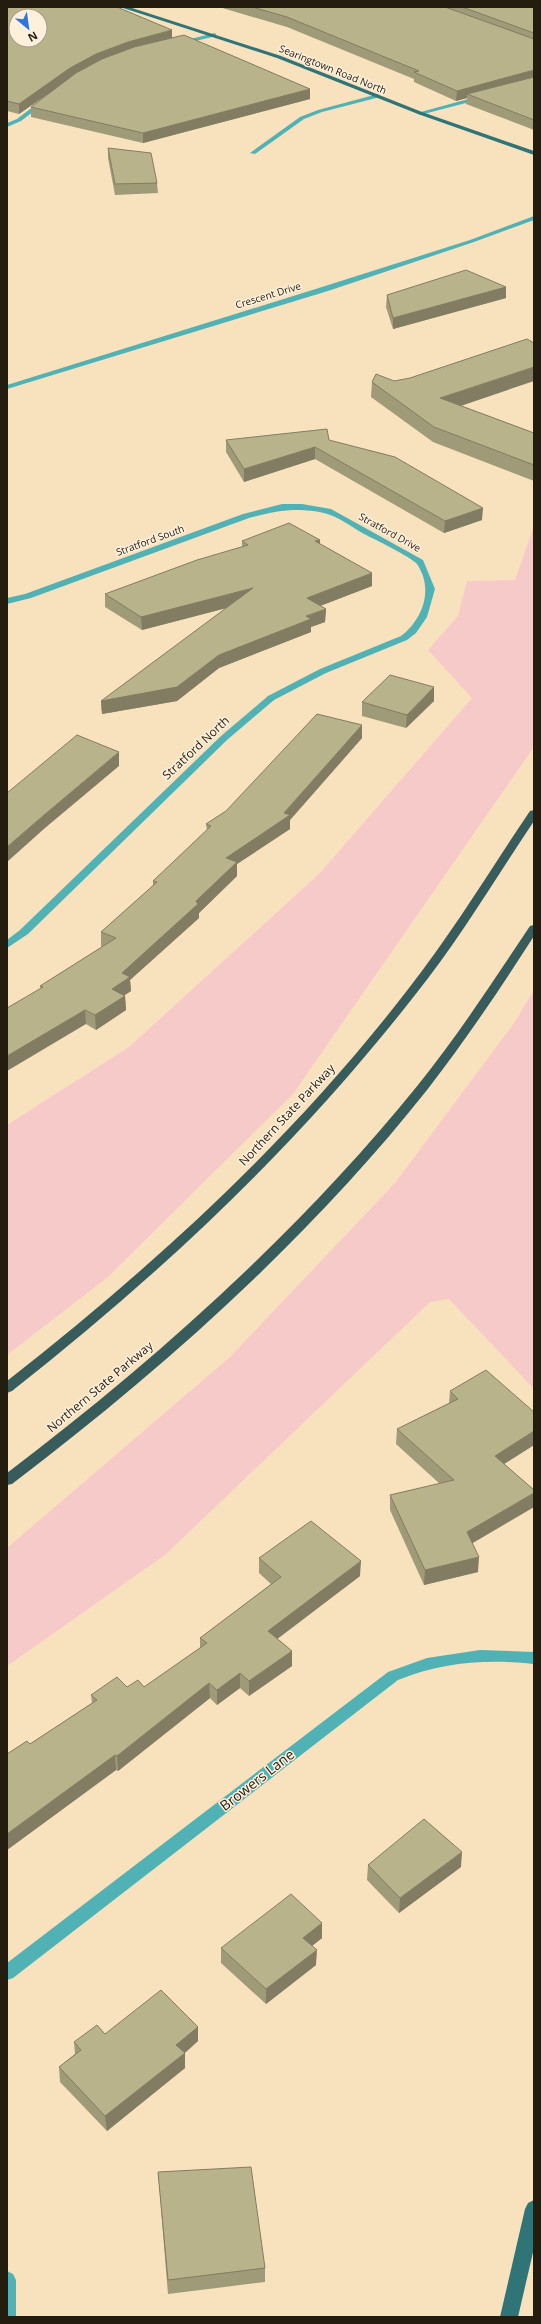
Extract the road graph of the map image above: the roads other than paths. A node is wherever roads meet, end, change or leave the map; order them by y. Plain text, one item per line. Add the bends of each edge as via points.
1 (123, 7) edge
2 (215, 34) junction
3 (173, 44) edge
4 (488, 95) edge
5 (50, 96) edge
6 (378, 96) junction
7 (420, 113) junction
8 (7, 125) edge
9 (253, 153) dead end
10 (534, 153) edge
11 (534, 218) edge
12 (7, 387) edge
13 (302, 507) joint
14 (7, 601) edge
15 (426, 608) joint
16 (534, 813) edge
17 (534, 928) edge
18 (7, 945) edge
19 (7, 1388) edge
20 (7, 1480) edge
21 (534, 1658) edge
22 (7, 1973) edge
23 (534, 2209) edge
24 (7, 2280) edge
25 (7, 2317) edge
26 (510, 2317) edge

1 - 2 main road, Searingtown Road North
2 - 3 street
2 - 6 main road, Searingtown Road North via 279,56
4 - 7 street
5 - 8 street via 18,120
6 - 7 main road, Searingtown Road North
6 - 9 street via 302,118
7 - 10 main road, Searingtown Road North
11 - 12 street, Crescent Drive via 340,284
13 - 14 street, Stratford South via 282,507 246,516 28,596
13 - 15 street, Stratford Drive via 328,511 420,562 431,589
15 - 18 street, Stratford North via 413,632 404,638 323,671 271,698 224,738 30,926
16 - 19 highway, Northern State Parkway via 413,990 361,1055 300,1124 151,1270
17 - 20 highway, Northern State Parkway via 474,1018 422,1088 331,1192 191,1328
21 - 22 street, Browers Lane via 498,1655 448,1658 416,1666 393,1676
23 - 26 main road
24 - 25 street

